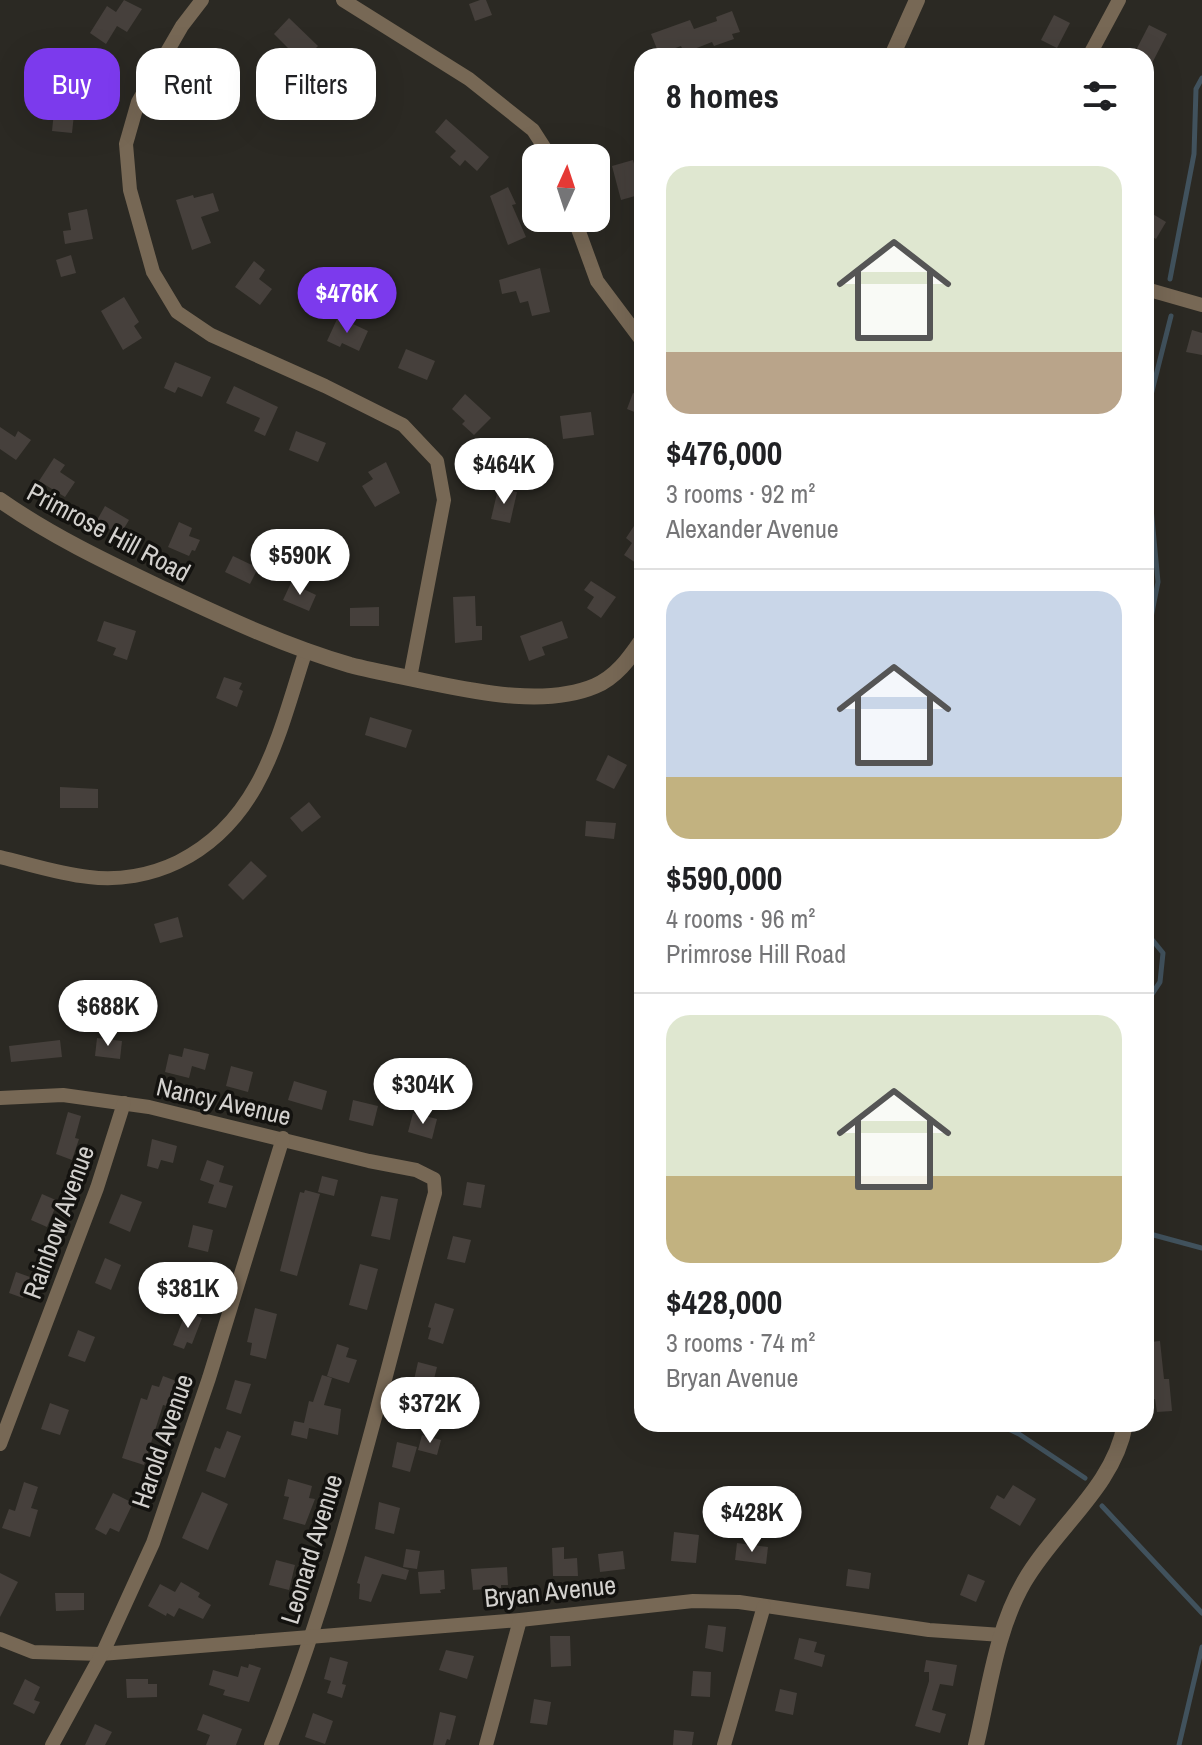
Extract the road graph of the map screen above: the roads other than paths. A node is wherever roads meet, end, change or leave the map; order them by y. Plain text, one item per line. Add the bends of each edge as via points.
1 (202, 0) edge
2 (343, 0) edge
3 (917, 0) edge
4 (1119, 0) edge
5 (896, 48) edge
6 (1093, 48) edge
7 (542, 144) edge
8 (579, 232) edge
9 (1154, 291) edge
10 (1202, 305) edge
11 (634, 330) edge
12 (0, 500) edge
13 (306, 650) junction
14 (634, 653) edge
15 (410, 678) junction
16 (0, 857) edge
17 (0, 1098) edge
18 (124, 1103) junction
19 (283, 1138) junction
20 (434, 1179) joint
21 (1123, 1432) edge
22 (0, 1444) edge
23 (764, 1606) junction
24 (520, 1620) junction
25 (310, 1635) junction
26 (1002, 1635) junction
27 (0, 1639) edge
28 (101, 1654) junction
29 (52, 1745) edge
30 (271, 1745) edge
31 (486, 1745) edge
32 (724, 1745) edge
33 (976, 1745) edge

1 - 15 street via 138,102 126,144 130,190 153,272 177,312 211,335 403,425 437,461 444,500
2 - 7 street via 469,79 533,130
3 - 5 street
4 - 6 street
8 - 11 street via 597,281
9 - 10 street
12 - 13 street, Primrose Hill Road via 40,528 114,566
13 - 15 street, Primrose Hill Road
13 - 16 street via 273,750 250,799 215,839 193,855 117,878 64,873
14 - 15 street, Primrose Hill Road via 610,678 575,691 513,696
17 - 18 street, Nancy Avenue via 63,1095
18 - 19 street, Nancy Avenue
18 - 22 street, Rainbow Avenue
19 - 20 street, Nancy Avenue
19 - 28 street, Harold Avenue via 153,1543
20 - 25 street, Leonard Avenue via 435,1193 365,1454
21 - 26 street via 1110,1468 1024,1582
23 - 24 street, Bryan Avenue via 693,1601
23 - 26 street, Bryan Avenue
23 - 32 street
24 - 25 street, Bryan Avenue
24 - 31 street
25 - 28 street, Bryan Avenue
25 - 30 street, Leonard Avenue
26 - 33 street
27 - 28 street, Bryan Avenue via 33,1652
28 - 29 street, Harold Avenue

